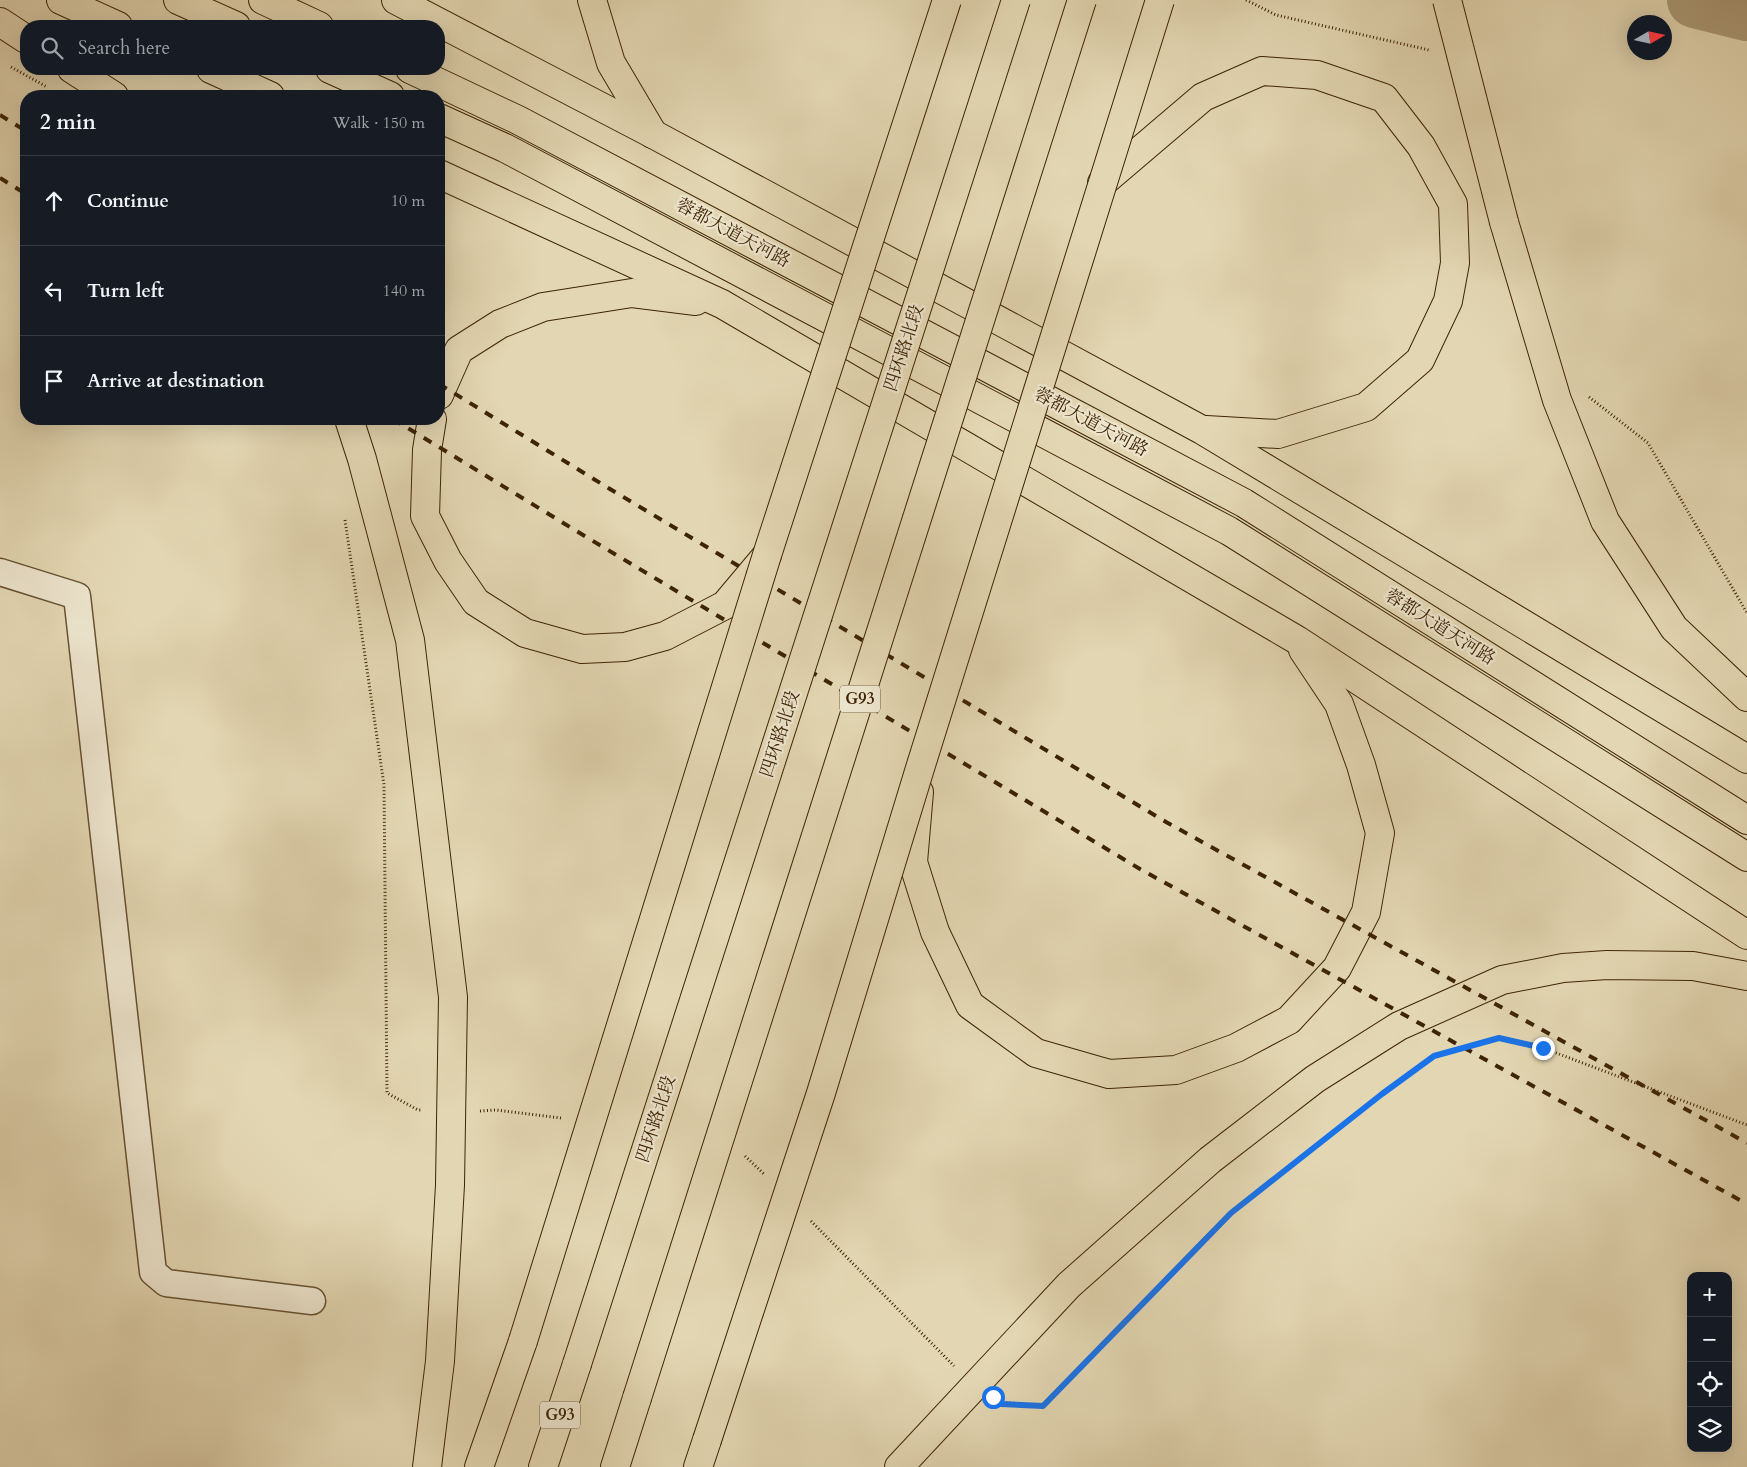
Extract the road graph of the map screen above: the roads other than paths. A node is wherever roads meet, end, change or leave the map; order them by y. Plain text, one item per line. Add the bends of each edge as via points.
1 (61, 0) edge
2 (178, 0) edge
3 (263, 0) edge
4 (396, 0) edge
5 (592, 0) edge
6 (936, 0) edge
7 (947, 0) edge
8 (1016, 0) edge
9 (1082, 0) edge
10 (1160, 0) edge
11 (1447, 0) edge
12 (105, 20) edge
13 (223, 20) edge
14 (306, 20) edge
15 (434, 20) edge
16 (0, 22) edge
17 (445, 26) edge
18 (936, 31) junction
19 (20, 35) edge
20 (81, 75) edge
21 (223, 75) edge
22 (343, 75) edge
23 (423, 75) edge
24 (105, 90) edge
25 (257, 90) edge
26 (377, 90) edge
27 (445, 121) edge
28 (653, 134) junction
29 (445, 177) edge
30 (1102, 183) junction
31 (722, 304) junction
32 (445, 382) edge
33 (351, 425) edge
34 (431, 425) edge
35 (1202, 430) junction
36 (767, 554) junction
37 (0, 572) edge
38 (1297, 640) junction
39 (1747, 697) edge
40 (1747, 759) edge
41 (921, 765) junction
42 (1747, 820) edge
43 (1747, 857) edge
44 (1747, 935) edge
45 (1747, 976) edge
46 (312, 1301) dead end
47 (427, 1467) edge
48 (479, 1467) edge
49 (543, 1467) edge
50 (615, 1467) edge
51 (698, 1467) edge
52 (899, 1467) edge

1 - 12 main road
2 - 13 main road
3 - 14 main road
4 - 15 main road
5 - 28 main road via 611,63
6 - 18 main road
7 - 18 main road, bridge
8 - 49 main road, 四环路北段 / G93, bridge
9 - 50 main road, G93, bridge
10 - 30 main road, bridge
11 - 39 main road, bridge via 1504,222 1557,400 1605,521 1674,628
16 - 19 main road
17 - 28 main road
18 - 36 main road, bridge
20 - 24 main road
21 - 25 main road
22 - 26 main road
23 - 42 main road, 蓉都大道天河路 via 518,120 1244,503
27 - 43 main road, 蓉都大道天河路 via 504,148 1229,530
28 - 35 main road
29 - 31 main road
30 - 35 main road via 1203,96 1262,71 1316,75 1384,98 1421,146 1453,204 1454,263 1448,301 1420,360 1366,407 1278,434
30 - 41 main road, bridge
31 - 32 main road via 632,293 543,307 500,324 459,350
31 - 38 main road
33 - 47 main road via 410,640 453,997 449,1195 440,1361
34 - 36 main road via 425,516 448,561 476,602 525,634 582,649 625,647 665,636 725,605
35 - 40 main road
36 - 48 main road, bridge via 523,1341
37 - 46 street via 77,596 153,1272 166,1283
38 - 41 main road, bridge via 1339,704 1380,833 1366,912 1337,968 1289,1020 1236,1048 1176,1070 1109,1074 1036,1053 970,1005 935,932 913,862
38 - 44 main road
41 - 51 main road, bridge via 821,1093
45 - 52 main road via 1693,966 1562,968 1502,980 1399,1026 1315,1079 1210,1160 1069,1286

